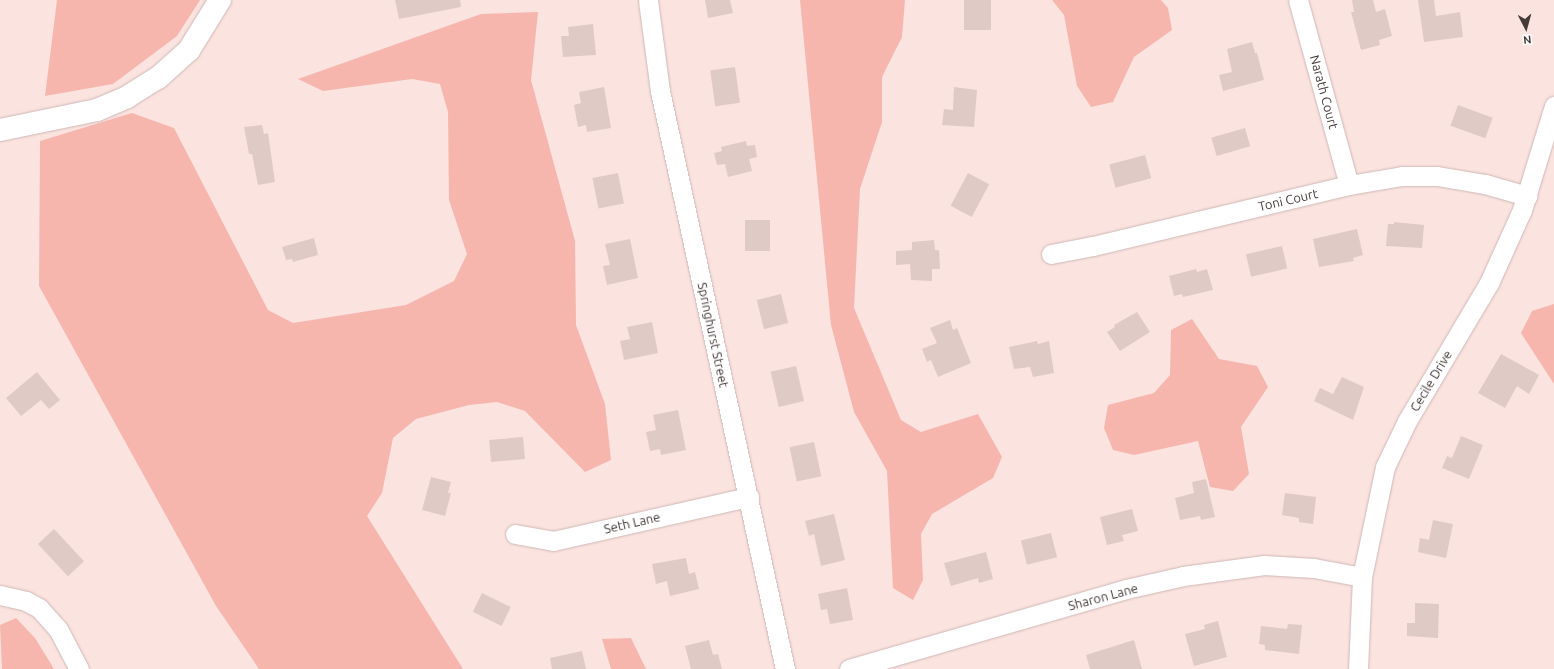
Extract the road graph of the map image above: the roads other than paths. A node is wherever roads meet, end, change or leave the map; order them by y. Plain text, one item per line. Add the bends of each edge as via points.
1 (220, 0) edge
2 (648, 0) edge
3 (1298, 0) edge
4 (1554, 106) edge
5 (0, 130) edge
6 (1349, 185) junction
7 (1526, 196) junction
8 (1051, 254) dead end
9 (749, 497) junction
10 (515, 534) dead end
11 (1362, 577) junction
12 (0, 595) edge
13 (79, 669) edge
14 (785, 669) edge
15 (849, 669) edge
16 (1358, 669) edge

1 - 5 street via 189,50 158,78 127,97 97,110
2 - 9 street, Springhurst Street via 660,91
3 - 6 street, Narath Court
4 - 7 street, Cecile Drive
6 - 7 street, Toni Court via 1402,176 1437,176 1485,184
6 - 8 street, Toni Court
7 - 11 street, Cecile Drive via 1489,283 1407,421 1385,468
9 - 10 street, Seth Lane via 553,541
9 - 14 street, Springhurst Street
11 - 15 street, Sharon Lane via 1314,568 1264,566 1182,576
11 - 16 street, Cecile Drive
12 - 13 street via 26,601 39,608 58,629

